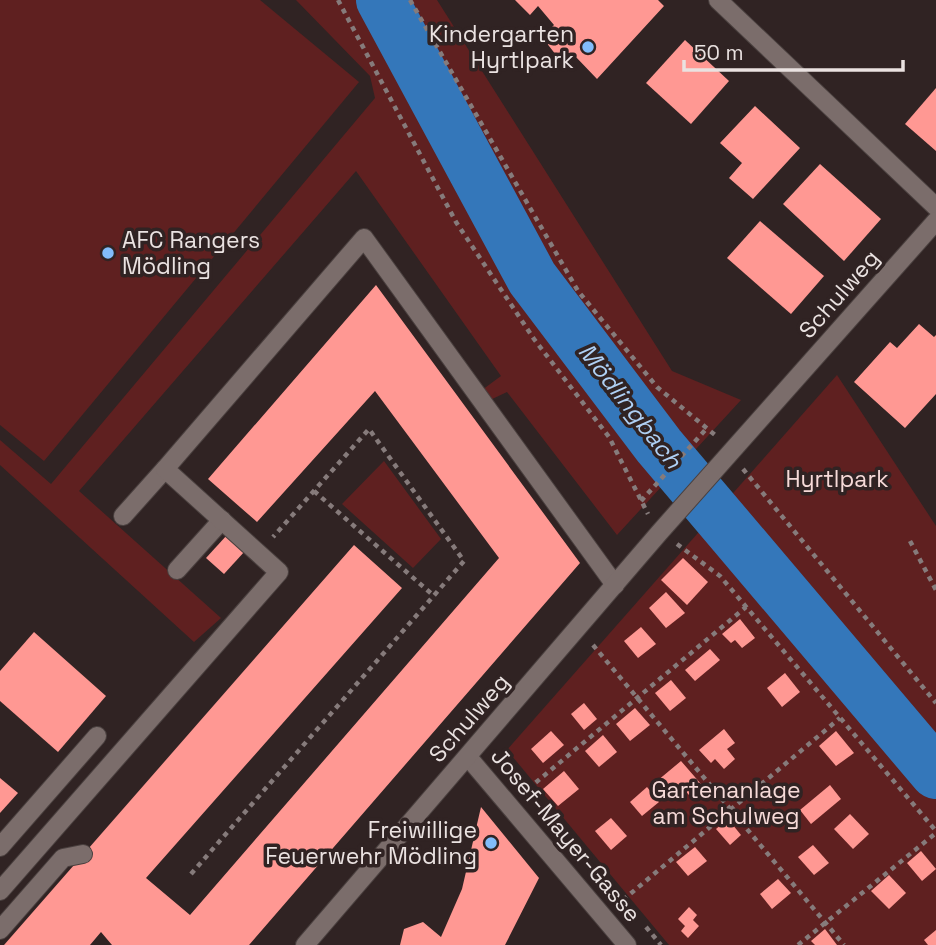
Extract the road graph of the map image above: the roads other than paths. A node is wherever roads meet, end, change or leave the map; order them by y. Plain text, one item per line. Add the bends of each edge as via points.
1 (719, 0) edge
2 (936, 207) edge
3 (936, 220) edge
4 (165, 469) junction
5 (123, 516) dead end
6 (222, 520) junction
7 (177, 570) dead end
8 (615, 585) junction
9 (96, 736) dead end
10 (468, 757) junction
11 (0, 847) edge
12 (83, 854) dead end
13 (0, 891) edge
14 (0, 930) edge
15 (305, 945) edge
16 (627, 945) edge

1 - 2 street
3 - 8 street, Schulweg
4 - 5 street
4 - 6 street
4 - 8 street via 364,238
6 - 7 street
6 - 13 street via 279,572
8 - 10 street, Schulweg
9 - 11 street
10 - 15 street, Schulweg
10 - 16 street, Josef-Mayer-Gasse
12 - 14 street via 63,858

